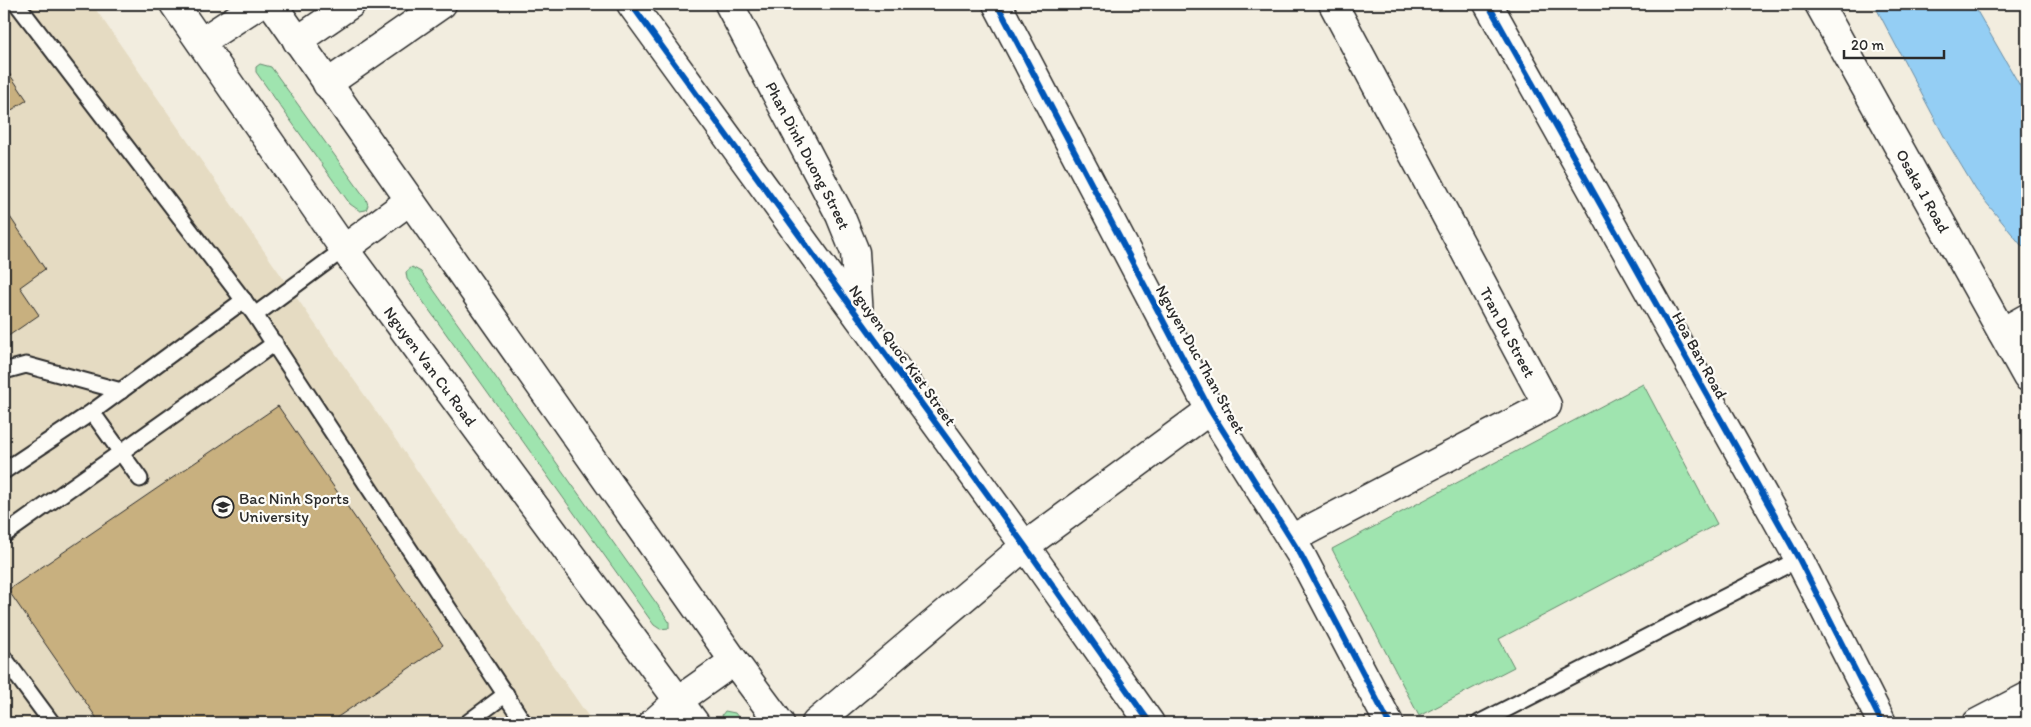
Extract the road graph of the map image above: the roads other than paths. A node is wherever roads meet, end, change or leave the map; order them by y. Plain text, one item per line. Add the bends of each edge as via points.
1 (17, 4) edge
2 (174, 4) edge
3 (259, 4) edge
4 (272, 4) edge
5 (351, 4) edge
6 (442, 4) edge
7 (631, 4) edge
8 (729, 4) edge
9 (997, 4) edge
10 (1334, 4) edge
11 (1488, 4) edge
12 (1819, 4) edge
13 (297, 41) junction
14 (201, 42) junction
15 (327, 84) junction
16 (409, 202) junction
17 (344, 249) junction
18 (244, 300) junction
19 (255, 315) junction
20 (859, 317) junction
21 (2027, 318) edge
22 (2002, 332) junction
23 (275, 343) junction
24 (4, 371) edge
25 (2027, 377) edge
26 (121, 390) junction
27 (1210, 410) junction
28 (92, 412) junction
29 (121, 453) junction
30 (4, 471) edge
31 (140, 478) dead end
32 (4, 536) edge
33 (1291, 539) junction
34 (1025, 546) junction
35 (1799, 559) junction
36 (4, 658) edge
37 (734, 661) junction
38 (506, 694) junction
39 (2027, 697) edge
40 (679, 700) junction
41 (52, 723) edge
42 (467, 723) edge
43 (524, 723) edge
44 (653, 723) edge
45 (695, 723) edge
46 (780, 723) edge
47 (816, 723) edge
48 (1150, 723) edge
49 (1389, 723) edge
50 (1479, 723) edge
51 (1882, 723) edge
52 (1977, 723) edge

1 - 18 lane
2 - 14 street, Nguyen Van Cu Road
3 - 14 street
4 - 13 street
5 - 13 street
6 - 15 street
7 - 20 street, Nguyen Quoc Kiet Street
8 - 20 street, Phan Dinh Duong Street via 840,215 855,252
9 - 27 street, Nguyen Duc Than Street
10 - 33 street, Tran Du Street via 1547,406
11 - 35 street, Hoa Ban Road
12 - 22 street, Osaka 1 Road
13 - 15 street
14 - 17 street, Nguyen Van Cu Road
15 - 16 street
16 - 17 street
16 - 37 street
17 - 19 lane
17 - 40 street, Nguyen Van Cu Road
18 - 19 lane
18 - 26 lane
19 - 23 lane
20 - 34 street, Nguyen Quoc Kiet Street
21 - 22 street
22 - 25 street, Osaka 1 Road
23 - 29 lane
23 - 38 lane
24 - 26 lane via 26,364
26 - 28 lane
27 - 33 street, Nguyen Duc Than Street
27 - 34 street
28 - 29 lane
28 - 30 lane
29 - 31 lane
29 - 32 lane
33 - 49 street, Nguyen Duc Than Street
34 - 47 street
34 - 48 street, Nguyen Quoc Kiet Street
35 - 50 lane
35 - 51 street, Hoa Ban Road
36 - 41 lane
37 - 40 street
37 - 46 street
38 - 42 lane
38 - 43 lane
39 - 52 street
40 - 44 street
40 - 45 street, Nguyen Van Cu Road

